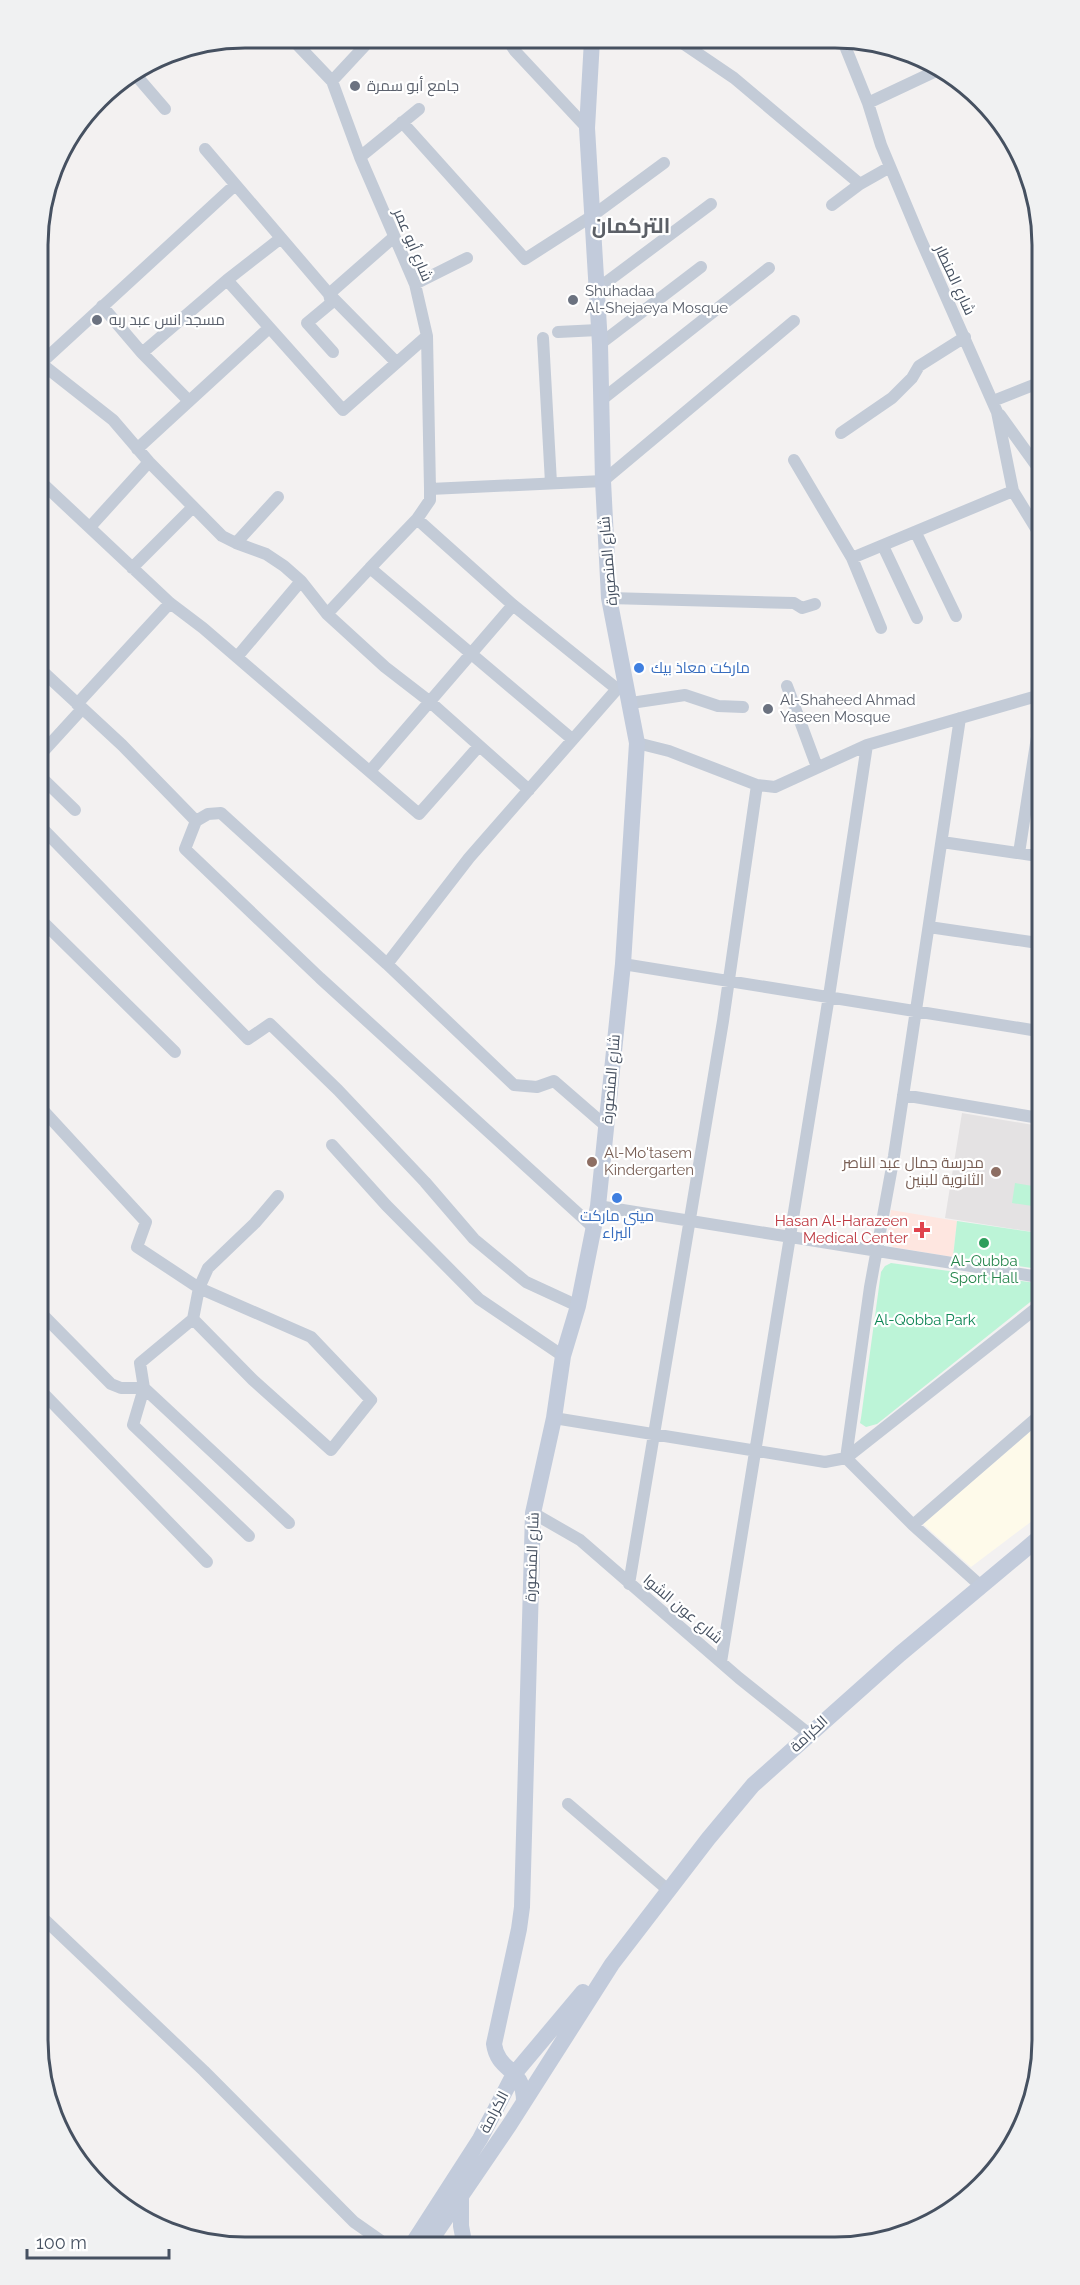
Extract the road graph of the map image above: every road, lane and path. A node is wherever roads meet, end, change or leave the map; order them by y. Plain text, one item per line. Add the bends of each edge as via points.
1 (301, 48) edge
2 (363, 48) edge
3 (513, 48) edge
4 (592, 48) edge
5 (690, 48) edge
6 (846, 49) edge
7 (931, 73) edge
8 (139, 79) edge
9 (332, 81) junction
10 (868, 103) junction
11 (165, 109) dead end
12 (419, 109) dead end
13 (402, 122) junction
14 (587, 128) junction
15 (205, 149) dead end
16 (360, 157) junction
17 (664, 163) dead end
18 (890, 167) junction
19 (235, 184) junction
20 (860, 184) junction
21 (711, 204) dead end
22 (832, 205) dead end
23 (592, 216) junction
24 (394, 237) junction
25 (280, 238) junction
26 (467, 258) dead end
27 (701, 267) dead end
28 (769, 268) dead end
29 (227, 280) junction
30 (415, 284) junction
31 (596, 290) junction
32 (329, 294) junction
33 (102, 306) junction
34 (794, 321) dead end
35 (269, 328) junction
36 (558, 332) dead end
37 (427, 336) junction
38 (599, 337) junction
39 (965, 337) junction
40 (543, 338) dead end
41 (333, 352) dead end
42 (142, 353) junction
43 (48, 355) edge
44 (396, 362) junction
45 (48, 368) edge
46 (1032, 386) edge
47 (189, 401) junction
48 (600, 401) junction
49 (995, 406) junction
50 (841, 433) dead end
51 (137, 448) junction
52 (1032, 459) edge
53 (794, 460) dead end
54 (149, 462) junction
55 (603, 481) junction
56 (551, 483) junction
57 (48, 488) edge
58 (430, 489) junction
59 (1013, 491) junction
60 (278, 497) dead end
61 (193, 507) junction
62 (417, 519) junction
63 (1032, 523) edge
64 (90, 527) junction
65 (916, 533) junction
66 (236, 543) junction
67 (883, 546) junction
68 (852, 558) junction
69 (132, 568) junction
70 (370, 568) junction
71 (301, 581) junction
72 (609, 598) junction
73 (170, 603) junction
74 (815, 604) dead end
75 (513, 605) junction
76 (327, 614) junction
77 (956, 616) dead end
78 (917, 618) dead end
79 (881, 628) dead end
80 (471, 654) junction
81 (237, 657) junction
82 (48, 677) edge
83 (622, 686) junction
84 (787, 686) dead end
85 (1032, 697) edge
86 (429, 701) junction
87 (631, 703) junction
88 (80, 707) junction
89 (743, 707) dead end
90 (960, 718) junction
91 (572, 739) junction
92 (638, 743) junction
93 (48, 745) edge
94 (867, 745) junction
95 (479, 746) junction
96 (817, 767) junction
97 (1032, 767) edge
98 (370, 771) junction
99 (48, 784) edge
100 (757, 785) junction
101 (529, 790) junction
102 (75, 810) dead end
103 (196, 821) junction
104 (48, 834) edge
105 (942, 842) junction
106 (1018, 853) junction
107 (1032, 855) edge
108 (48, 927) edge
109 (929, 927) junction
110 (1032, 942) edge
111 (387, 964) junction
112 (622, 964) junction
113 (728, 980) junction
114 (829, 996) junction
115 (915, 1011) junction
116 (1032, 1030) edge
117 (175, 1052) dead end
118 (903, 1095) junction
119 (48, 1116) edge
120 (1032, 1117) edge
121 (607, 1127) junction
122 (332, 1145) dead end
123 (278, 1196) dead end
124 (598, 1206) junction
125 (689, 1220) junction
126 (594, 1228) junction
127 (789, 1238) junction
128 (875, 1251) junction
129 (1032, 1276) edge
130 (199, 1288) junction
131 (578, 1306) junction
132 (1032, 1312) edge
133 (193, 1319) junction
134 (48, 1320) edge
135 (563, 1356) junction
136 (144, 1388) junction
137 (48, 1398) edge
138 (554, 1418) junction
139 (1032, 1423) edge
140 (654, 1433) junction
141 (756, 1450) junction
142 (846, 1458) junction
143 (533, 1513) junction
144 (289, 1523) dead end
145 (913, 1526) junction
146 (249, 1536) dead end
147 (1032, 1545) edge
148 (207, 1562) dead end
149 (629, 1584) junction
150 (982, 1587) junction
151 (721, 1662) junction
152 (809, 1734) junction
153 (568, 1804) dead end
154 (668, 1890) junction
155 (48, 1923) edge
156 (612, 1964) junction
157 (514, 2074) junction
158 (524, 2102) junction
159 (461, 2194) junction
160 (375, 2237) edge
161 (428, 2237) edge
162 (429, 2237) edge
163 (463, 2237) edge

1 - 9 street, شارع أبو عمر
2 - 9 street
3 - 14 street
4 - 14 main road, شارع المنصورة
5 - 20 street via 734,78
6 - 10 street, شارع المنطار
7 - 10 street
8 - 11 street
9 - 16 street, شارع أبو عمر
10 - 18 street, شارع المنطار
12 - 13 street
13 - 16 street
13 - 23 street via 525,259
14 - 23 main road, شارع المنصورة
15 - 19 street
16 - 24 street, شارع أبو عمر
17 - 23 street
18 - 20 street
18 - 39 street, شارع المنطار
19 - 25 street
19 - 33 street
20 - 22 street
21 - 31 street
23 - 31 main road, شارع المنصورة
24 - 30 street, شارع أبو عمر
24 - 32 street
25 - 29 street
25 - 32 street
26 - 30 street
27 - 38 street
28 - 48 street
29 - 35 street
29 - 42 street
30 - 37 street, شارع أبو عمر
31 - 38 main road, شارع المنصورة
32 - 41 street via 331,303 307,323
32 - 44 street
33 - 42 street
33 - 43 street
34 - 55 street
35 - 44 street via 343,410
35 - 47 street
36 - 38 street
37 - 44 street
37 - 58 street, شارع أبو عمر
38 - 48 main road, شارع المنصورة
39 - 49 street, شارع المنطار
39 - 50 street via 919,366 892,398
40 - 56 street
42 - 47 street
45 - 51 street via 113,420
46 - 49 street
47 - 51 street
48 - 55 main road, شارع المنصورة
49 - 52 street
49 - 59 street, شارع المنطار
51 - 54 street
53 - 68 street
54 - 61 street
54 - 64 street
55 - 56 street
55 - 72 main road, شارع المنصورة
56 - 58 street
57 - 64 street
58 - 62 street, شارع أبو عمر via 430,500
59 - 63 street, شارع المنطار
59 - 65 street
60 - 66 street
61 - 66 street via 222,536
61 - 69 street
62 - 70 street, شارع أبو عمر
62 - 75 street
64 - 69 street
65 - 67 street
65 - 77 street
66 - 71 street via 266,554
67 - 68 street
67 - 78 street
68 - 79 street
69 - 73 street
70 - 76 street, شارع أبو عمر
70 - 80 street
71 - 76 street
71 - 81 street
72 - 74 street via 794,603 802,608
72 - 83 main road, شارع المنصورة
73 - 81 street
73 - 88 street
75 - 80 street
75 - 83 street
76 - 86 street
80 - 86 street
80 - 91 street
81 - 98 street
82 - 88 street
83 - 87 main road, شارع المنصورة
83 - 91 street
84 - 96 street
85 - 90 street
86 - 95 street
86 - 98 street
87 - 89 street via 685,695 718,706
87 - 92 main road, شارع المنصورة
88 - 93 street
88 - 103 street via 123,745
90 - 94 street
90 - 105 street
91 - 101 street
92 - 100 street
92 - 112 main road, شارع المنصورة
94 - 96 street
94 - 114 street
95 - 98 street via 419,814
95 - 101 street
96 - 100 street via 775,787
97 - 106 street
99 - 102 street
100 - 113 street
101 - 111 street via 469,858
103 - 111 street via 208,814 221,813
103 - 126 street via 185,849
104 - 131 street via 248,1039 270,1024 338,1090 474,1239 526,1282
105 - 106 street
105 - 109 street
106 - 107 street
108 - 117 street
109 - 110 street
109 - 115 street
111 - 121 street via 514,1085 537,1087 554,1081
112 - 113 street
112 - 121 main road, شارع المنصورة
113 - 114 street
113 - 125 street
114 - 115 street
114 - 127 street
115 - 116 street
115 - 118 street
118 - 120 street
118 - 128 street
119 - 130 street via 146,1222 137,1247
121 - 124 main road, شارع المنصورة
122 - 135 street via 479,1299
123 - 130 street via 208,1268
124 - 125 street
124 - 126 main road, شارع المنصورة
125 - 127 street
125 - 140 street
126 - 131 main road, شارع المنصورة
127 - 128 street
127 - 141 street
128 - 129 street
128 - 142 street
130 - 133 street
130 - 133 street via 311,1337 371,1400 331,1450 252,1380
131 - 135 main road, شارع المنصورة
132 - 142 street
133 - 136 street via 140,1363
134 - 136 street via 111,1384
135 - 138 main road, شارع المنصورة
136 - 144 street
136 - 146 street via 133,1425
137 - 148 street
138 - 140 street
138 - 143 main road, شارع المنصورة
139 - 145 street
140 - 141 street
140 - 149 street
141 - 142 street via 825,1462
141 - 151 street
142 - 145 street
143 - 149 street, شارع عون الشوا via 580,1540
143 - 157 main road, شارع المنصورة via 522,1907 494,2044 495,2054
145 - 150 street
147 - 150 main road, الكرامة
149 - 151 street, شارع عون الشوا
150 - 152 main road, الكرامة
151 - 152 street, شارع عون الشوا
152 - 154 main road, الكرامة via 753,1785
153 - 154 street
154 - 156 main road, الكرامة
155 - 160 street via 204,2071 354,2222
156 - 157 main road, الكرامة via 595,1978
156 - 158 main road, الكرامة
157 - 158 main road, شارع المنصورة via 521,2082
157 - 161 main road, الكرامة
158 - 159 main road, الكرامة
159 - 162 main road, الكرامة
159 - 163 main road

